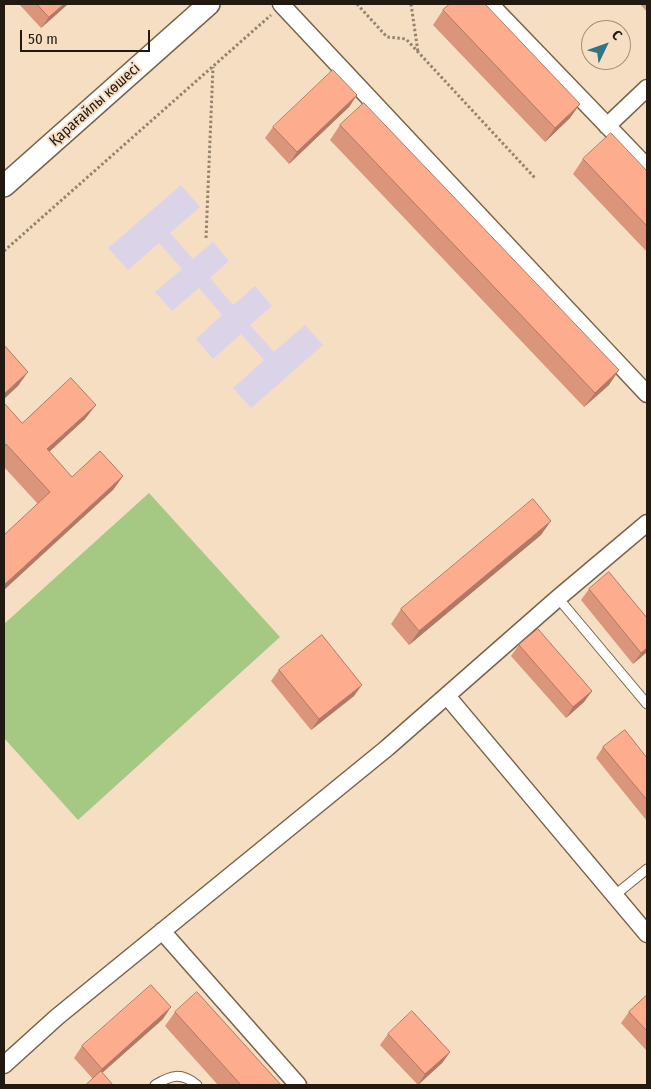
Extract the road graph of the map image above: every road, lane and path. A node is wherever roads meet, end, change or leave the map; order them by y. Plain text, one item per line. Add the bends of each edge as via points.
1 (209, 4) edge
2 (357, 4) edge
3 (411, 4) edge
4 (490, 4) edge
5 (282, 5) edge
6 (418, 52) junction
7 (213, 66) junction
8 (647, 88) edge
9 (607, 126) junction
10 (647, 168) edge
11 (535, 178) dead end
12 (5, 183) edge
13 (206, 238) dead end
14 (4, 251) edge
15 (647, 394) edge
16 (647, 522) edge
17 (558, 598) junction
18 (447, 696) junction
19 (647, 704) edge
20 (647, 869) edge
21 (615, 895) junction
22 (162, 931) junction
23 (647, 934) edge
24 (4, 1065) edge
25 (155, 1085) edge
26 (197, 1085) edge
27 (298, 1085) edge

1 - 12 street, Қарағайлы көшесі
2 - 6 path via 387,37 406,39
3 - 6 path
4 - 9 street
5 - 7 path
5 - 15 street
6 - 11 path
7 - 13 path
7 - 14 path
8 - 9 street
9 - 10 street
16 - 17 street
17 - 18 street
17 - 19 lane
18 - 21 street
18 - 22 street
20 - 21 lane
21 - 23 street
22 - 24 street
22 - 27 street
25 - 26 lane via 166,1078 178,1076

